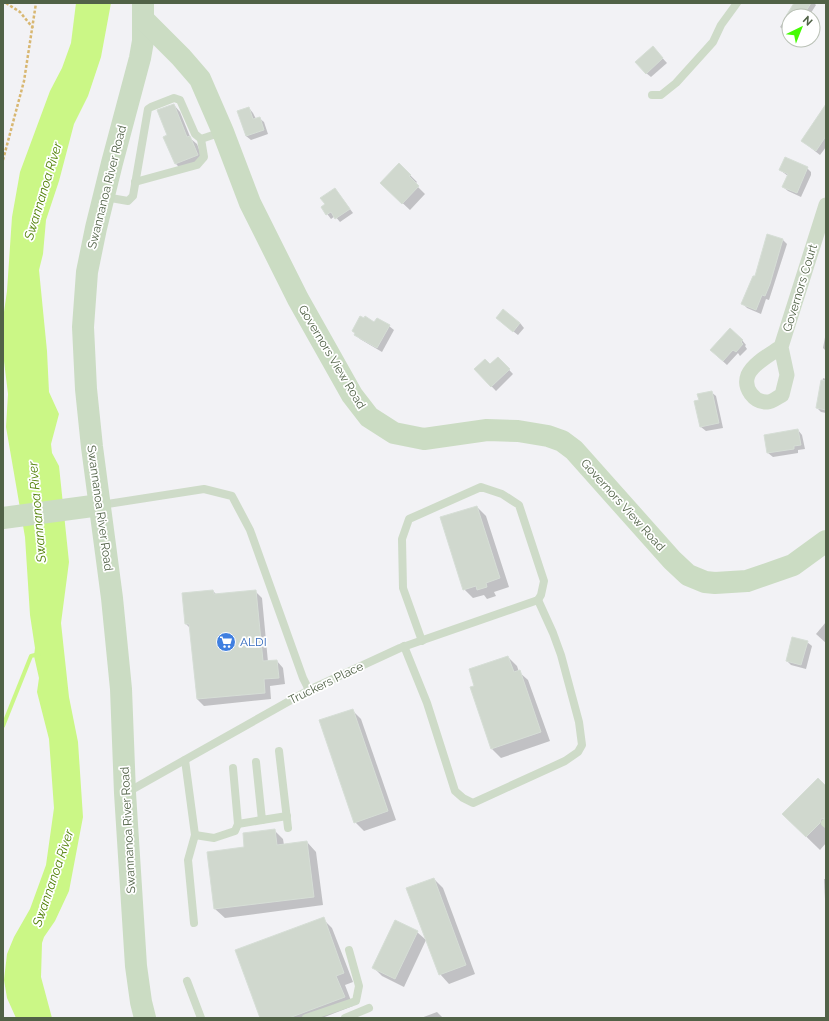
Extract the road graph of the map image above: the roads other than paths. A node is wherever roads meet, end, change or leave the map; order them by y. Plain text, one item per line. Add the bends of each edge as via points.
1 (737, 3) edge
2 (143, 12) edge
3 (652, 95) dead end
4 (223, 132) junction
5 (200, 139) junction
6 (135, 182) junction
7 (104, 196) junction
8 (826, 205) edge
9 (781, 347) dead end
10 (100, 505) junction
11 (3, 518) edge
12 (826, 541) edge
13 (538, 600) junction
14 (422, 640) junction
15 (404, 646) junction
16 (309, 690) junction
17 (279, 751) dead end
18 (185, 760) junction
19 (256, 762) dead end
20 (233, 768) dead end
21 (126, 793) junction
22 (286, 816) junction
23 (262, 820) junction
24 (238, 824) junction
25 (288, 828) dead end
26 (195, 835) junction
27 (194, 923) dead end
28 (349, 950) dead end
29 (187, 982) dead end
30 (370, 1008) dead end
31 (145, 1018) edge
32 (201, 1018) edge
33 (306, 1018) edge
34 (345, 1018) edge

1 - 3 lane via 721,25 713,42 682,78 661,95
2 - 4 street, Governors View Road via 200,79
2 - 7 street, Swannanoa River Road via 140,58
4 - 5 lane
4 - 12 street, Governors View Road via 250,203 295,292 352,395 369,418 394,433 424,439 487,430 518,431 562,441 574,450 672,560 688,575 705,582 747,581 793,565
5 - 6 lane via 204,158 197,165
5 - 6 lane via 195,134 180,100 174,98 151,106 148,109
6 - 7 lane via 133,196 128,201
7 - 10 street, Swannanoa River Road via 87,272 83,327 86,389
8 - 9 street, Governors Court
10 - 11 street
10 - 16 lane via 204,489 232,496 250,530
10 - 21 street, Swannanoa River Road via 121,688
13 - 14 lane, Truckers Place
13 - 14 lane via 544,581 519,505 502,494 481,487 409,519 402,539 403,588
13 - 15 lane via 561,655 579,722 582,744 578,752 565,761 473,803 455,791 427,703
14 - 15 lane, Truckers Place
15 - 16 lane, Truckers Place
16 - 18 lane, Truckers Place
17 - 22 lane
18 - 21 lane, Truckers Place
18 - 26 lane
19 - 23 lane
20 - 24 lane
21 - 31 street, Swannanoa River Road via 136,966
22 - 23 lane
22 - 25 lane
23 - 24 lane
24 - 26 lane via 235,831 214,838
26 - 27 lane via 188,860
28 - 33 lane via 359,986 356,1001
29 - 32 lane
30 - 34 lane

